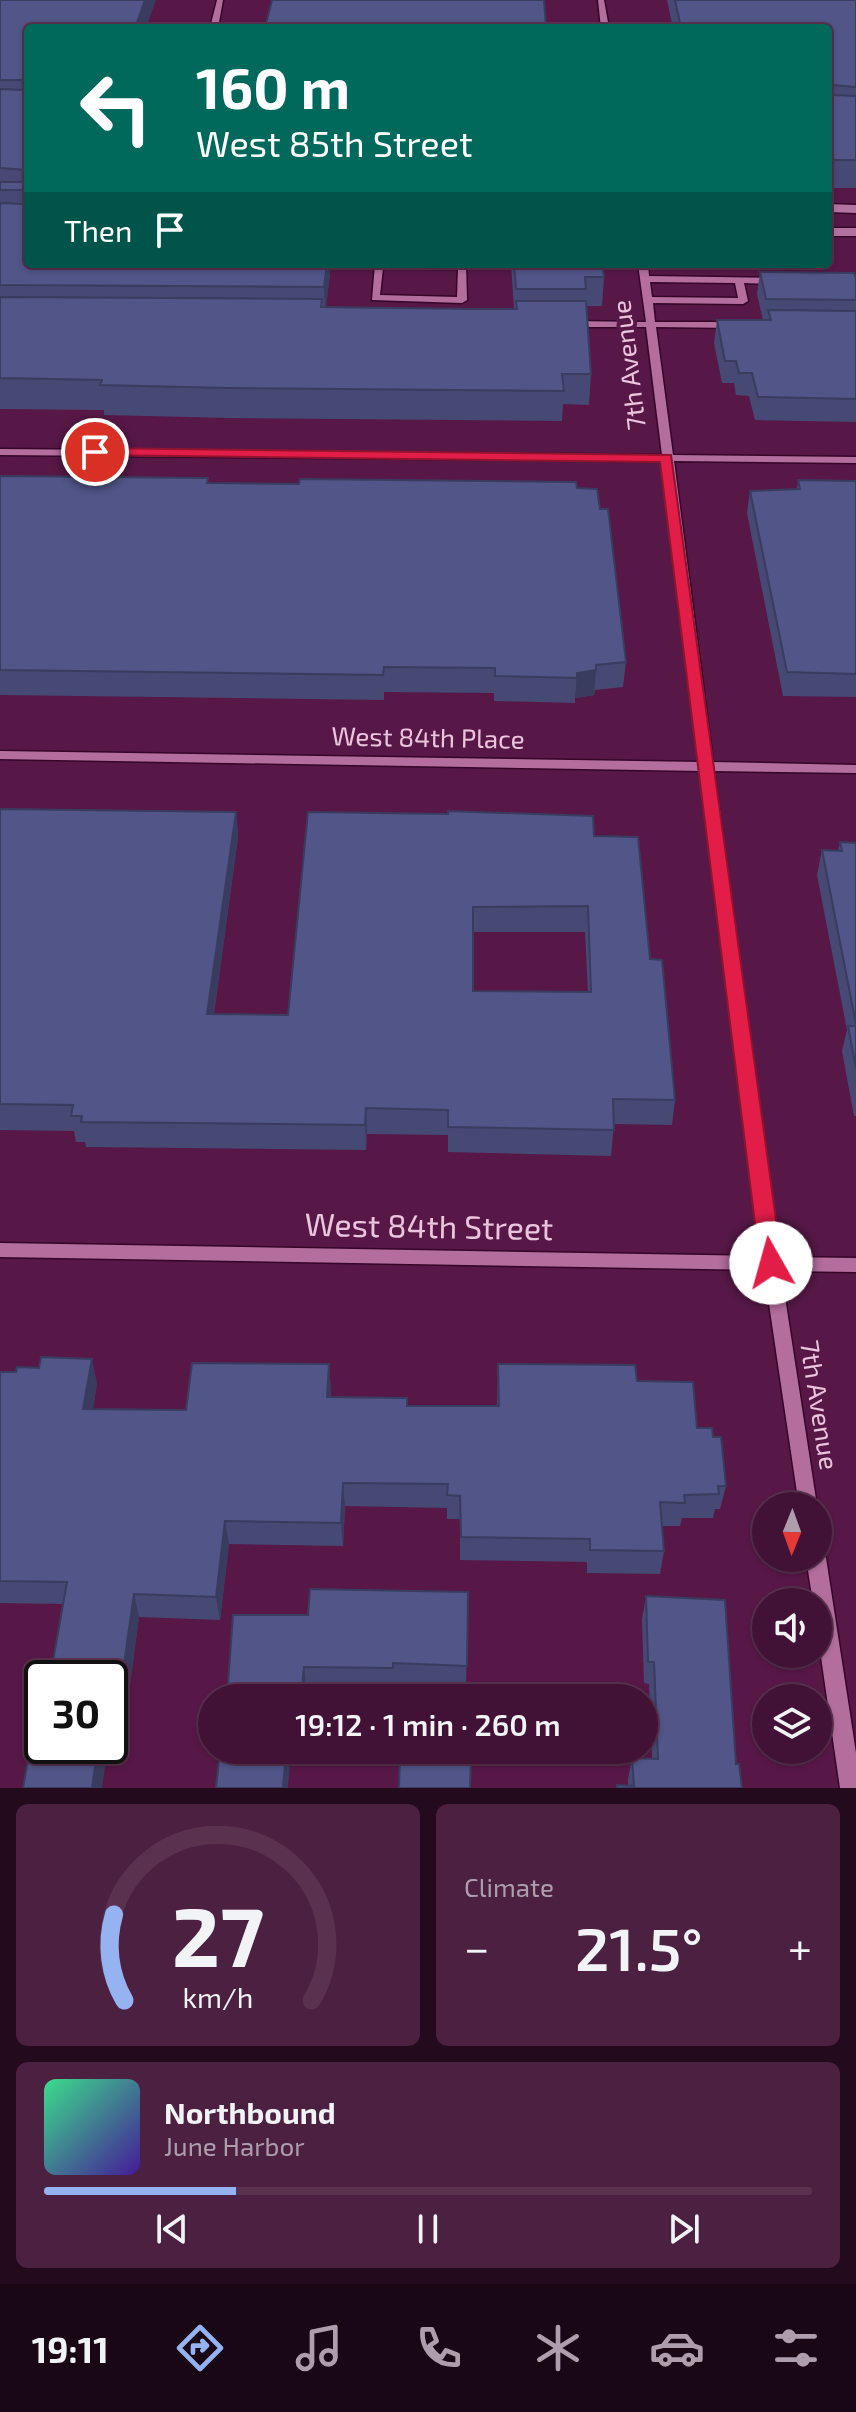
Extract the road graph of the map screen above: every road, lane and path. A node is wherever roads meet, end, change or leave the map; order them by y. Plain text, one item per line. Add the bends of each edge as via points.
1 (220, 0) edge
2 (601, 0) edge
3 (215, 24) edge
4 (604, 24) edge
5 (832, 208) edge
6 (856, 209) edge
7 (832, 232) edge
8 (856, 232) edge
9 (379, 268) edge
10 (463, 268) edge
11 (644, 271) edge
12 (739, 280) junction
13 (783, 281) edge
14 (462, 300) junction
15 (647, 300) junction
16 (463, 311) edge
17 (556, 323) edge
18 (650, 324) junction
19 (745, 325) edge
20 (0, 452) edge
21 (667, 458) junction
22 (856, 460) edge
23 (0, 755) edge
24 (706, 766) junction
25 (856, 769) edge
26 (0, 1250) edge
27 (771, 1263) junction
28 (856, 1265) edge
29 (806, 1492) edge
30 (818, 1572) edge
31 (851, 1788) edge

1 - 3 street
2 - 4 street
5 - 6 main road
7 - 8 main road
9 - 14 street via 375,298
10 - 14 street
11 - 12 street
11 - 15 street, 7th Avenue
12 - 13 street
12 - 15 street via 743,301
14 - 16 street
15 - 18 street, 7th Avenue
17 - 18 street
18 - 19 street
18 - 21 street, 7th Avenue
20 - 21 street
21 - 22 street
21 - 24 street, 7th Avenue
23 - 24 street, West 84th Place
24 - 25 street, West 84th Place
24 - 27 street, 7th Avenue
26 - 27 street, West 84th Street
27 - 28 street, West 84th Street
27 - 29 street, 7th Avenue
30 - 31 street

